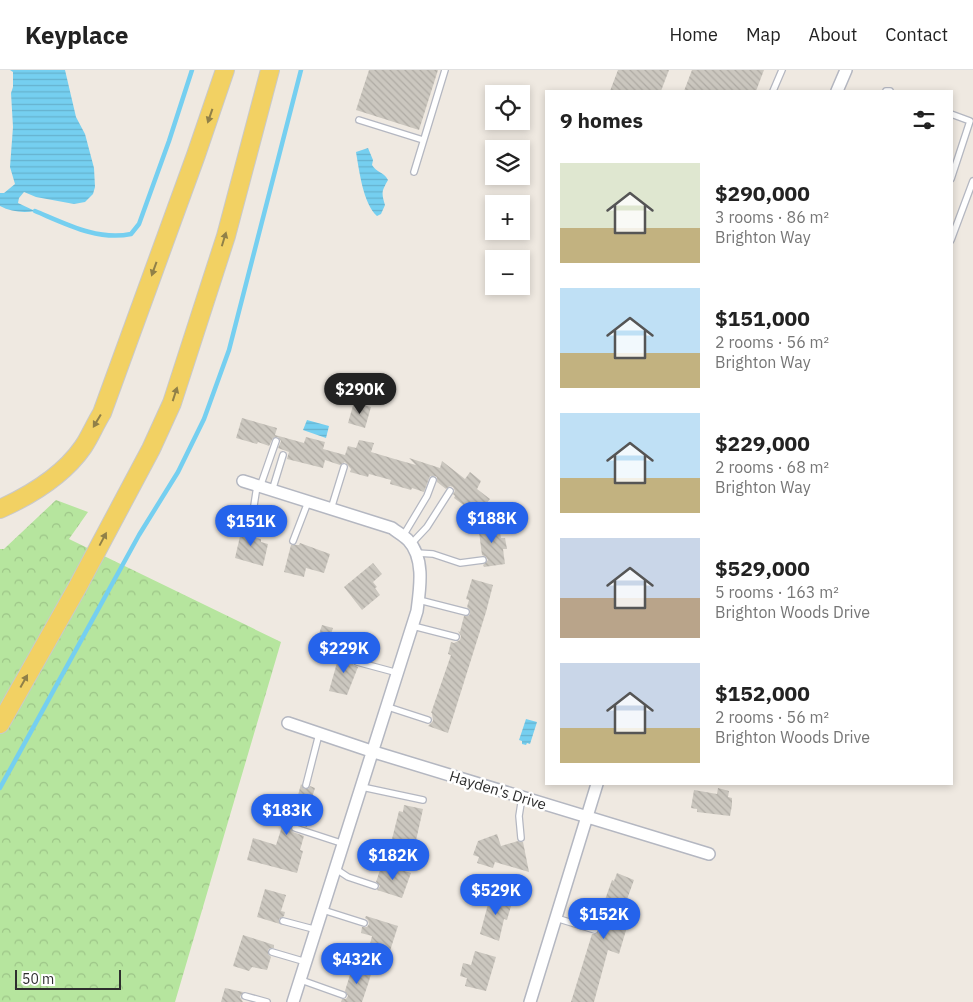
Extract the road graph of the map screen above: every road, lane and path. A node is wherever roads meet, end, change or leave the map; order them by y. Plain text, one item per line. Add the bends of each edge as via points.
1 (225, 70) edge
2 (270, 70) edge
3 (445, 70) edge
4 (782, 70) edge
5 (846, 70) edge
6 (773, 90) edge
7 (837, 90) edge
8 (953, 115) edge
9 (359, 120) dead end
10 (423, 140) junction
11 (953, 159) edge
12 (958, 160) junction
13 (414, 172) dead end
14 (953, 174) edge
15 (973, 181) edge
16 (953, 235) edge
17 (276, 441) dead end
18 (284, 456) dead end
19 (344, 467) dead end
20 (433, 480) dead end
21 (243, 481) dead end
22 (259, 487) junction
23 (272, 491) junction
24 (450, 491) dead end
25 (308, 502) junction
26 (0, 509) edge
27 (332, 509) junction
28 (251, 525) dead end
29 (293, 541) dead end
30 (410, 545) junction
31 (483, 560) dead end
32 (419, 600) junction
33 (466, 612) dead end
34 (413, 626) junction
35 (456, 637) dead end
36 (357, 662) dead end
37 (398, 673) junction
38 (388, 707) junction
39 (428, 720) dead end
40 (288, 723) dead end
41 (0, 724) edge
42 (319, 734) junction
43 (374, 752) junction
44 (306, 785) dead end
45 (597, 785) edge
46 (362, 787) junction
47 (522, 797) junction
48 (423, 800) dead end
49 (587, 817) junction
50 (295, 828) dead end
51 (521, 838) dead end
52 (344, 844) junction
53 (709, 854) dead end
54 (336, 869) junction
55 (375, 886) dead end
56 (323, 910) junction
57 (556, 918) junction
58 (283, 921) dead end
59 (364, 923) dead end
60 (317, 930) junction
61 (595, 930) dead end
62 (272, 952) dead end
63 (306, 962) junction
64 (300, 980) junction
65 (343, 995) dead end
66 (245, 996) dead end
67 (267, 1002) edge
68 (293, 1002) edge
69 (530, 1002) edge

1 -> 26 main road via 102,414 82,448 59,473 41,487
41 -> 2 main road via 77,588 172,403 226,236
3 - 10 lane
4 - 6 lane
5 - 7 street
8 - 12 lane via 970,121
9 - 10 lane
10 - 13 lane
11 - 12 lane
12 - 14 lane
15 - 16 lane
17 - 22 lane
18 - 23 lane
19 - 27 lane
20 - 30 lane
21 - 22 street
22 - 23 street
22 - 28 lane
23 - 25 street
24 - 30 lane via 427,527
25 - 27 street
25 - 29 lane
27 - 30 street via 392,528
30 - 31 lane via 460,563
30 - 32 street via 418,560
32 - 33 lane
32 - 34 street
34 - 35 lane
34 - 37 street
36 - 37 lane
37 - 38 street
38 - 39 lane
38 - 43 street
40 - 42 street, Hayden's Drive
42 - 43 street, Hayden's Drive
42 - 44 lane
43 - 46 street
43 - 47 street, Hayden's Drive
45 - 49 street
46 - 48 lane
46 - 52 street
47 - 49 street, Hayden's Drive
47 - 51 lane via 519,816
49 - 53 street, Hayden's Drive
49 - 57 street
50 - 52 lane
52 - 54 street
54 - 55 lane via 348,877
54 - 56 street
56 - 59 lane
56 - 60 street
57 - 61 lane
57 - 69 street
58 - 60 lane
60 - 63 street
62 - 63 lane
63 - 64 street
64 - 65 lane
64 - 68 street
66 - 67 lane

